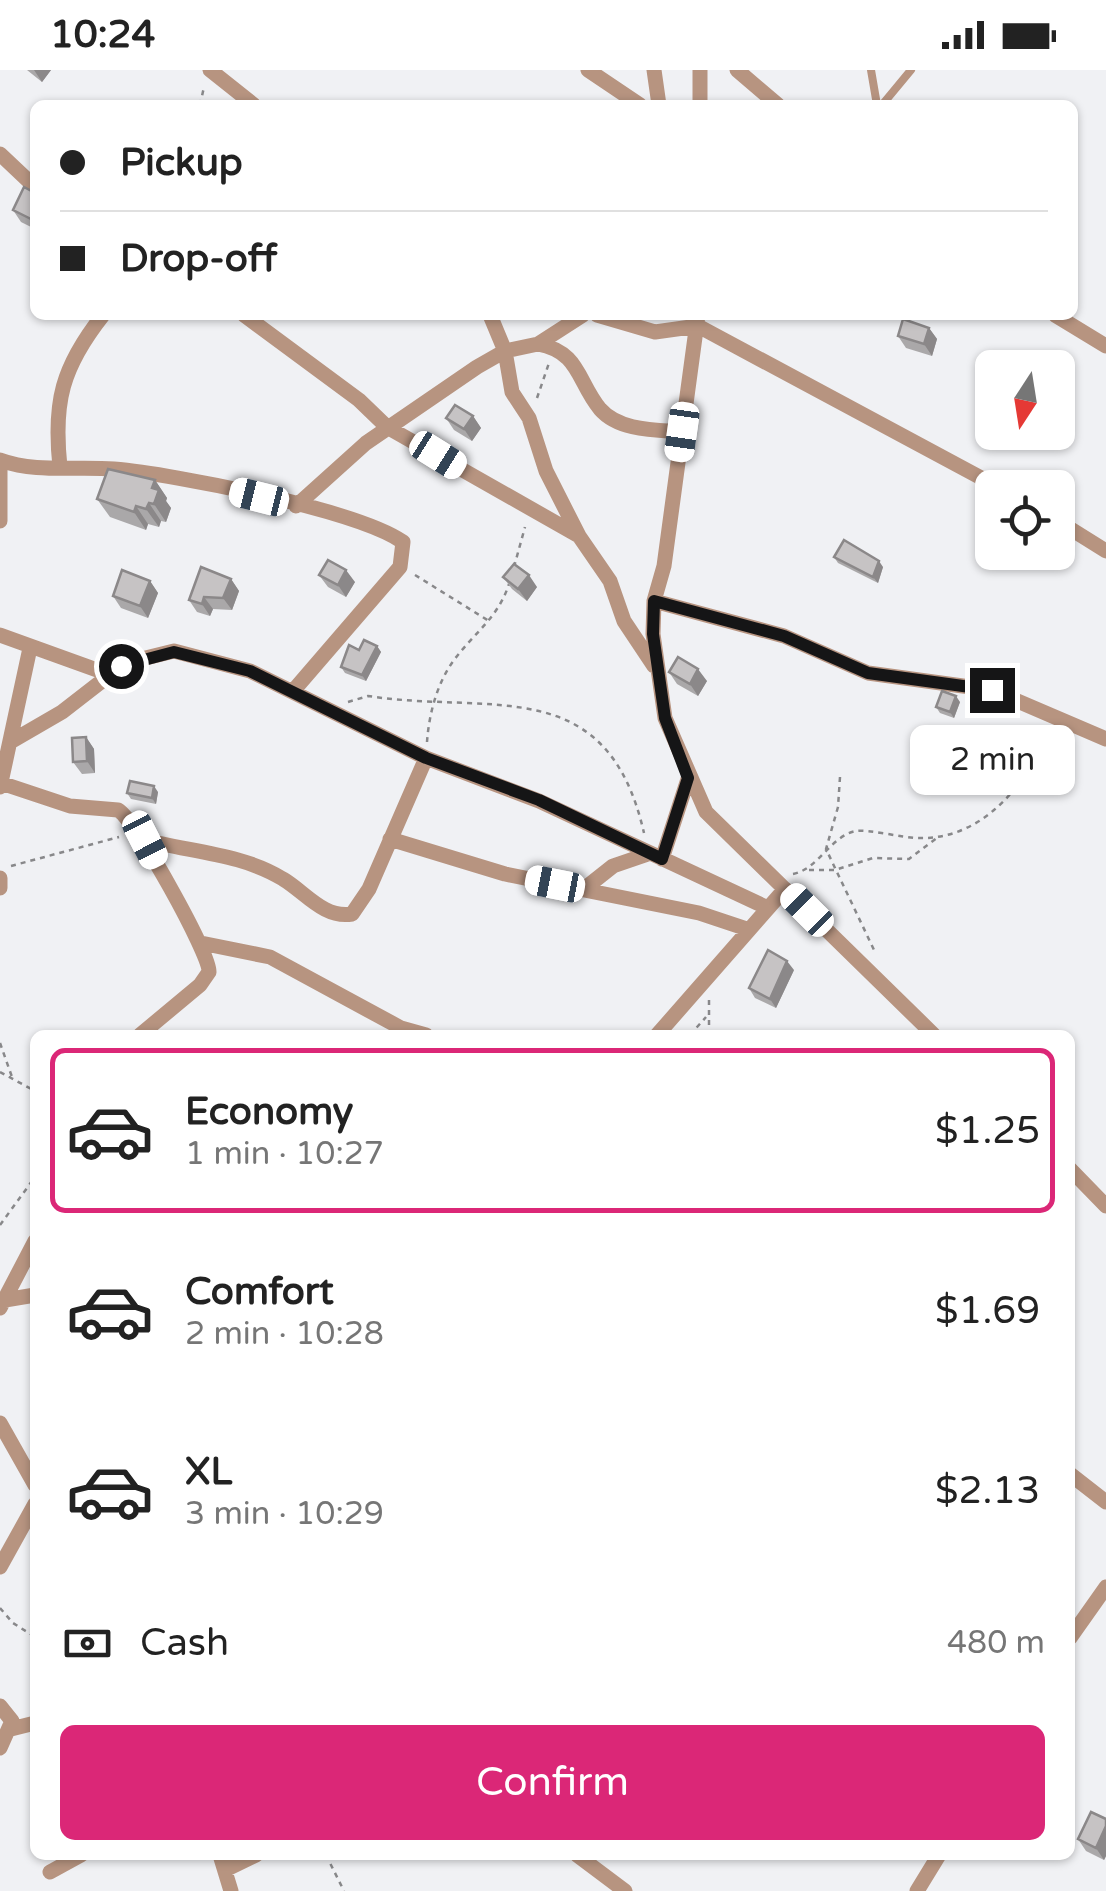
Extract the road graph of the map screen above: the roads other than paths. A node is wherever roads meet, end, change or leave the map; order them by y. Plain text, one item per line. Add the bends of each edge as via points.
1 (588, 70) edge
2 (654, 70) edge
3 (700, 70) edge
4 (737, 70) edge
5 (871, 70) edge
6 (912, 70) edge
7 (207, 78) edge
8 (245, 100) edge
9 (633, 100) edge
10 (658, 100) edge
11 (700, 100) edge
12 (772, 100) edge
13 (881, 100) edge
14 (887, 100) edge
15 (0, 154) edge
16 (30, 181) edge
17 (98, 320) edge
18 (251, 320) edge
19 (492, 320) edge
20 (577, 320) edge
21 (614, 320) edge
22 (1064, 320) edge
23 (698, 321) edge
24 (546, 345) junction
25 (1106, 346) edge
26 (505, 351) junction
27 (387, 427) junction
28 (682, 432) junction
29 (0, 460) edge
30 (60, 467) junction
31 (975, 474) edge
32 (296, 506) junction
33 (0, 521) edge
34 (1075, 532) edge
35 (579, 536) junction
36 (1106, 551) edge
37 (654, 601) junction
38 (0, 635) edge
39 (30, 648) junction
40 (121, 666) junction
41 (656, 669) junction
42 (294, 690) junction
43 (1106, 738) edge
44 (12, 741) junction
45 (426, 758) junction
46 (688, 778) junction
47 (0, 785) edge
48 (142, 835) junction
49 (390, 839) junction
50 (655, 856) junction
51 (0, 878) edge
52 (778, 883) junction
53 (0, 888) edge
54 (584, 890) junction
55 (768, 908) junction
56 (746, 930) junction
57 (201, 943) junction
58 (146, 1030) edge
59 (396, 1030) edge
60 (661, 1030) edge
61 (929, 1030) edge
62 (1075, 1174) edge
63 (1106, 1206) edge
64 (30, 1251) edge
65 (0, 1271) edge
66 (14, 1283) junction
67 (30, 1296) edge
68 (2, 1304) edge
69 (0, 1423) edge
70 (30, 1476) edge
71 (1075, 1478) edge
72 (1106, 1502) edge
73 (30, 1513) edge
74 (0, 1568) edge
75 (1103, 1597) edge
76 (1075, 1632) edge
77 (0, 1706) edge
78 (30, 1724) edge
79 (11, 1729) junction
80 (0, 1748) edge
81 (72, 1860) edge
82 (584, 1860) edge
83 (936, 1860) edge
84 (222, 1863) edge
85 (50, 1872) dead end
86 (231, 1891) edge
87 (625, 1891) edge
88 (917, 1891) edge

1 - 9 street
2 - 10 street
3 - 11 street
4 - 12 street
5 - 13 lane
6 - 14 lane
7 - 8 street
15 - 16 street
17 - 30 street via 75,352 56,408
18 - 27 street
19 - 26 street
20 - 24 street
21 - 23 street via 654,332
22 - 25 street
23 - 28 street
23 - 31 street
24 - 26 street
24 - 28 street via 574,360 600,409 614,419
26 - 27 street
26 - 35 street via 512,392
27 - 32 street
27 - 35 street
28 - 37 street
29 - 30 street
29 - 33 street
30 - 32 street via 147,472
32 - 42 street via 403,542 400,567
34 - 36 street
35 - 41 street
37 - 41 street
37 - 43 street via 784,636 868,673 968,684
38 - 39 street
39 - 40 street via 97,670
39 - 44 street
40 - 42 street via 174,652
40 - 44 street
41 - 46 street via 665,718
42 - 45 street
44 - 47 street
45 - 49 street
45 - 50 street via 539,800
46 - 50 street
46 - 52 street via 706,812
47 - 48 street via 70,806 118,810
48 - 49 street via 265,868 321,908 343,915 362,903
48 - 57 street
49 - 54 street
50 - 54 street via 614,866
50 - 55 street
51 - 53 street
52 - 55 street
52 - 61 street
54 - 56 street via 699,913
55 - 56 street
56 - 60 street
57 - 58 street via 210,963 206,978
57 - 59 street via 270,957
62 - 63 street
64 - 66 street
65 - 66 street
66 - 68 street
67 - 68 street
69 - 70 street
71 - 72 street
73 - 74 street
75 - 76 street
77 - 79 street
78 - 79 street
79 - 80 street
81 - 85 street
82 - 87 street
83 - 88 street
84 - 86 street

